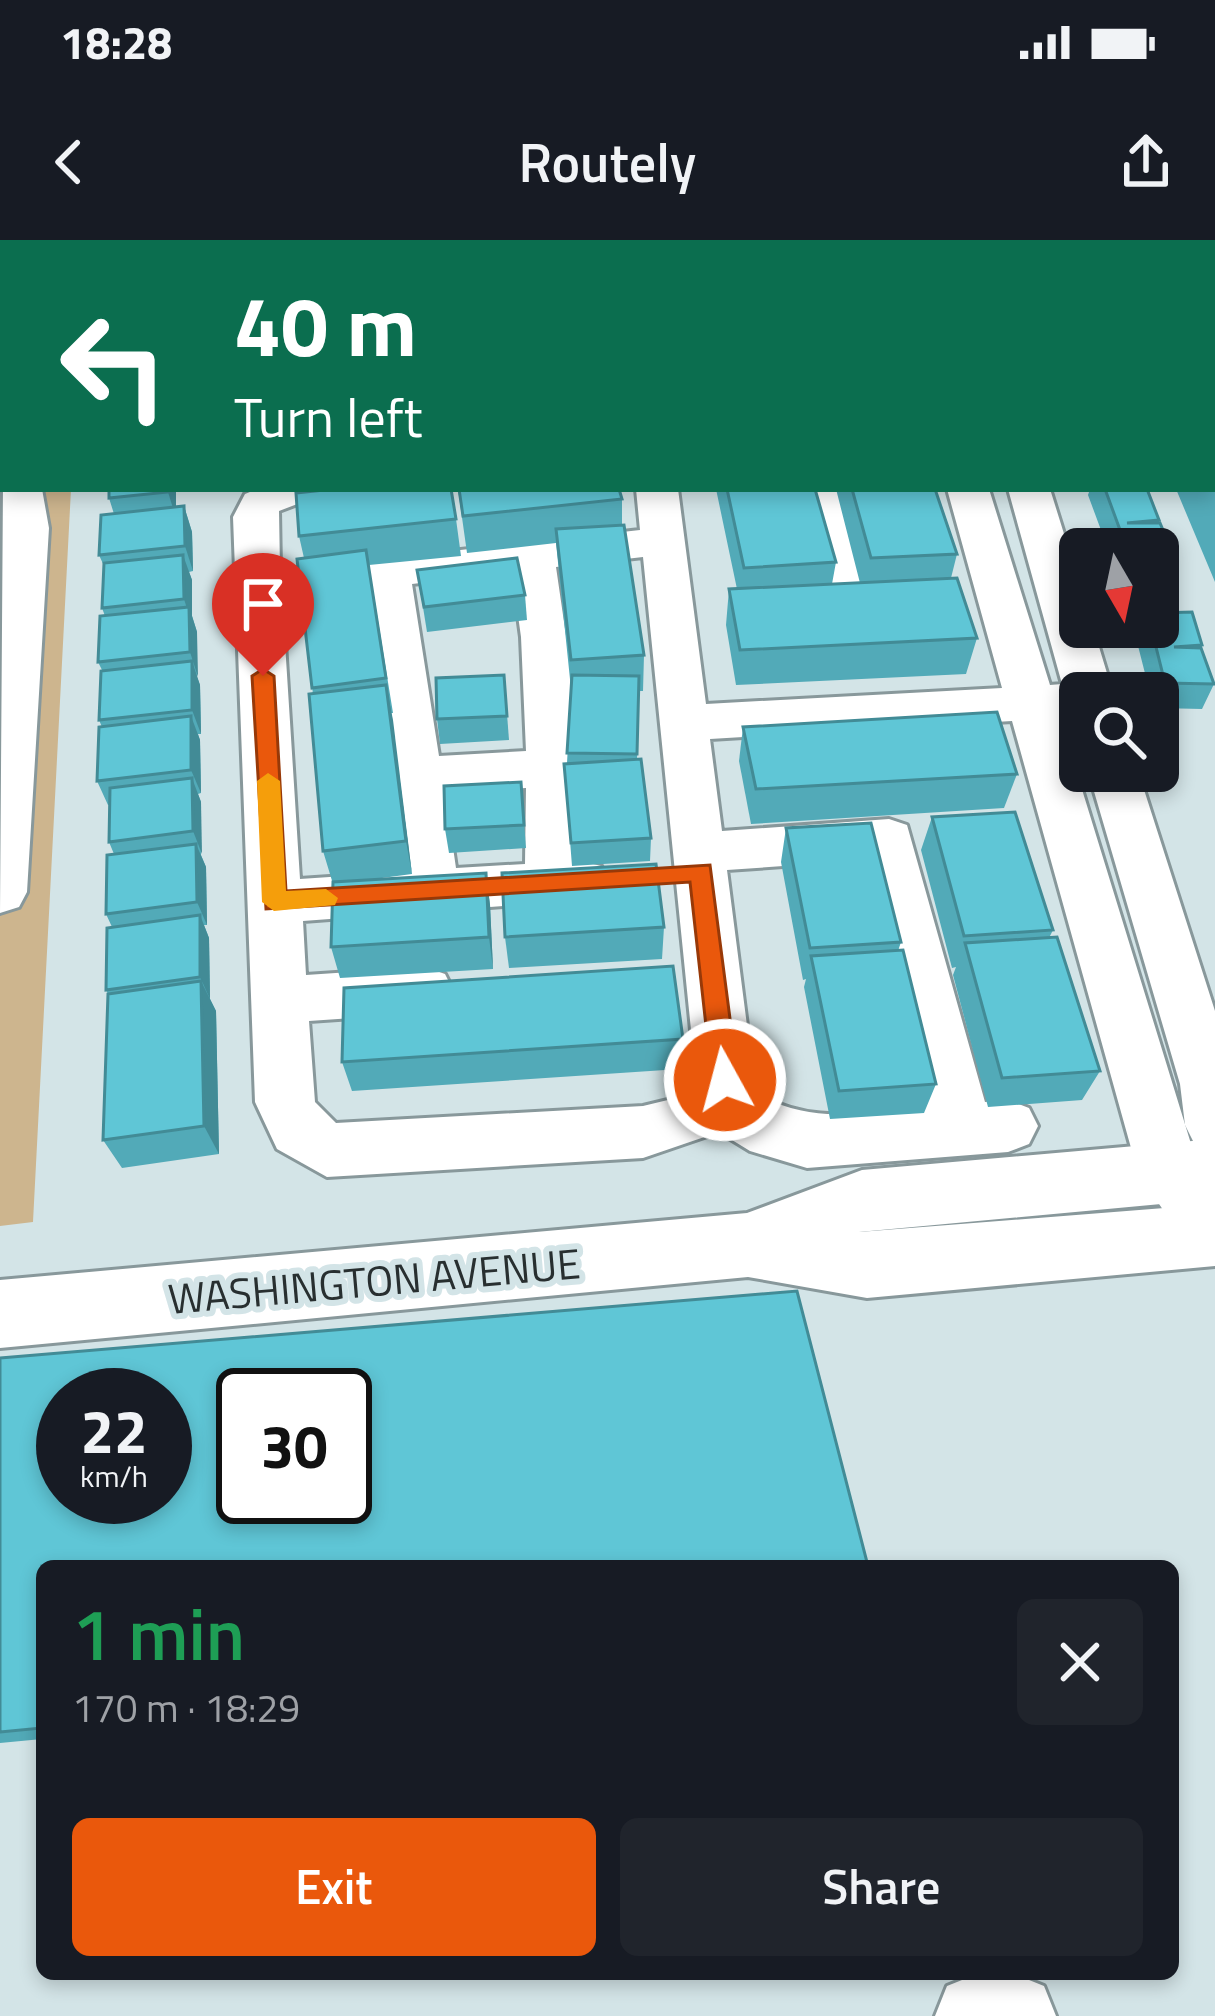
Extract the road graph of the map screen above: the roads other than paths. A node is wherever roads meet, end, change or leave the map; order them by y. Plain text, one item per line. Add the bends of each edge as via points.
1 (21, 492) edge
2 (657, 492) edge
3 (821, 492) edge
4 (969, 492) edge
5 (1030, 492) edge
6 (259, 495) edge
7 (663, 542) junction
8 (531, 556) junction
9 (388, 572) junction
10 (258, 586) junction
11 (806, 611) edge
12 (10, 620) edge
13 (1084, 672) edge
14 (1059, 701) edge
15 (1028, 703) junction
16 (684, 723) junction
17 (551, 768) junction
18 (417, 776) junction
19 (1119, 792) edge
20 (671, 869) junction
21 (551, 882) junction
22 (433, 890) junction
23 (0, 892) edge
24 (274, 902) junction
25 (474, 987) edge
26 (280, 1000) junction
27 (718, 1101) junction
28 (1215, 1125) edge
29 (1192, 1171) edge
30 (1011, 1173) junction
31 (1215, 1235) edge
32 (0, 1313) edge

1 - 12 street via 27,528
2 - 7 street
3 - 11 street via 876,607
4 - 15 street
5 - 13 street
6 - 10 street
7 - 8 street
7 - 16 street via 692,619
8 - 9 street
8 - 17 street via 542,604
9 - 10 street
9 - 18 street
10 - 24 street
12 - 23 street
14 - 15 street
15 - 16 street
15 - 29 street
16 - 20 street
17 - 18 street
17 - 21 street
18 - 22 street
19 - 28 street
20 - 21 street
20 - 27 street via 687,974 725,1080
20 - 30 street via 909,838
21 - 22 street
22 - 24 street
24 - 26 street
25 - 26 street
26 - 27 street via 285,1102 298,1131 327,1150 643,1132 691,1120
27 - 30 street via 772,1133 807,1142
29 - 30 main road, WASHINGTON AVENUE
29 - 31 street
30 - 31 main road, WASHINGTON AVENUE
30 - 32 main road, WASHINGTON AVENUE via 867,1266 748,1246

